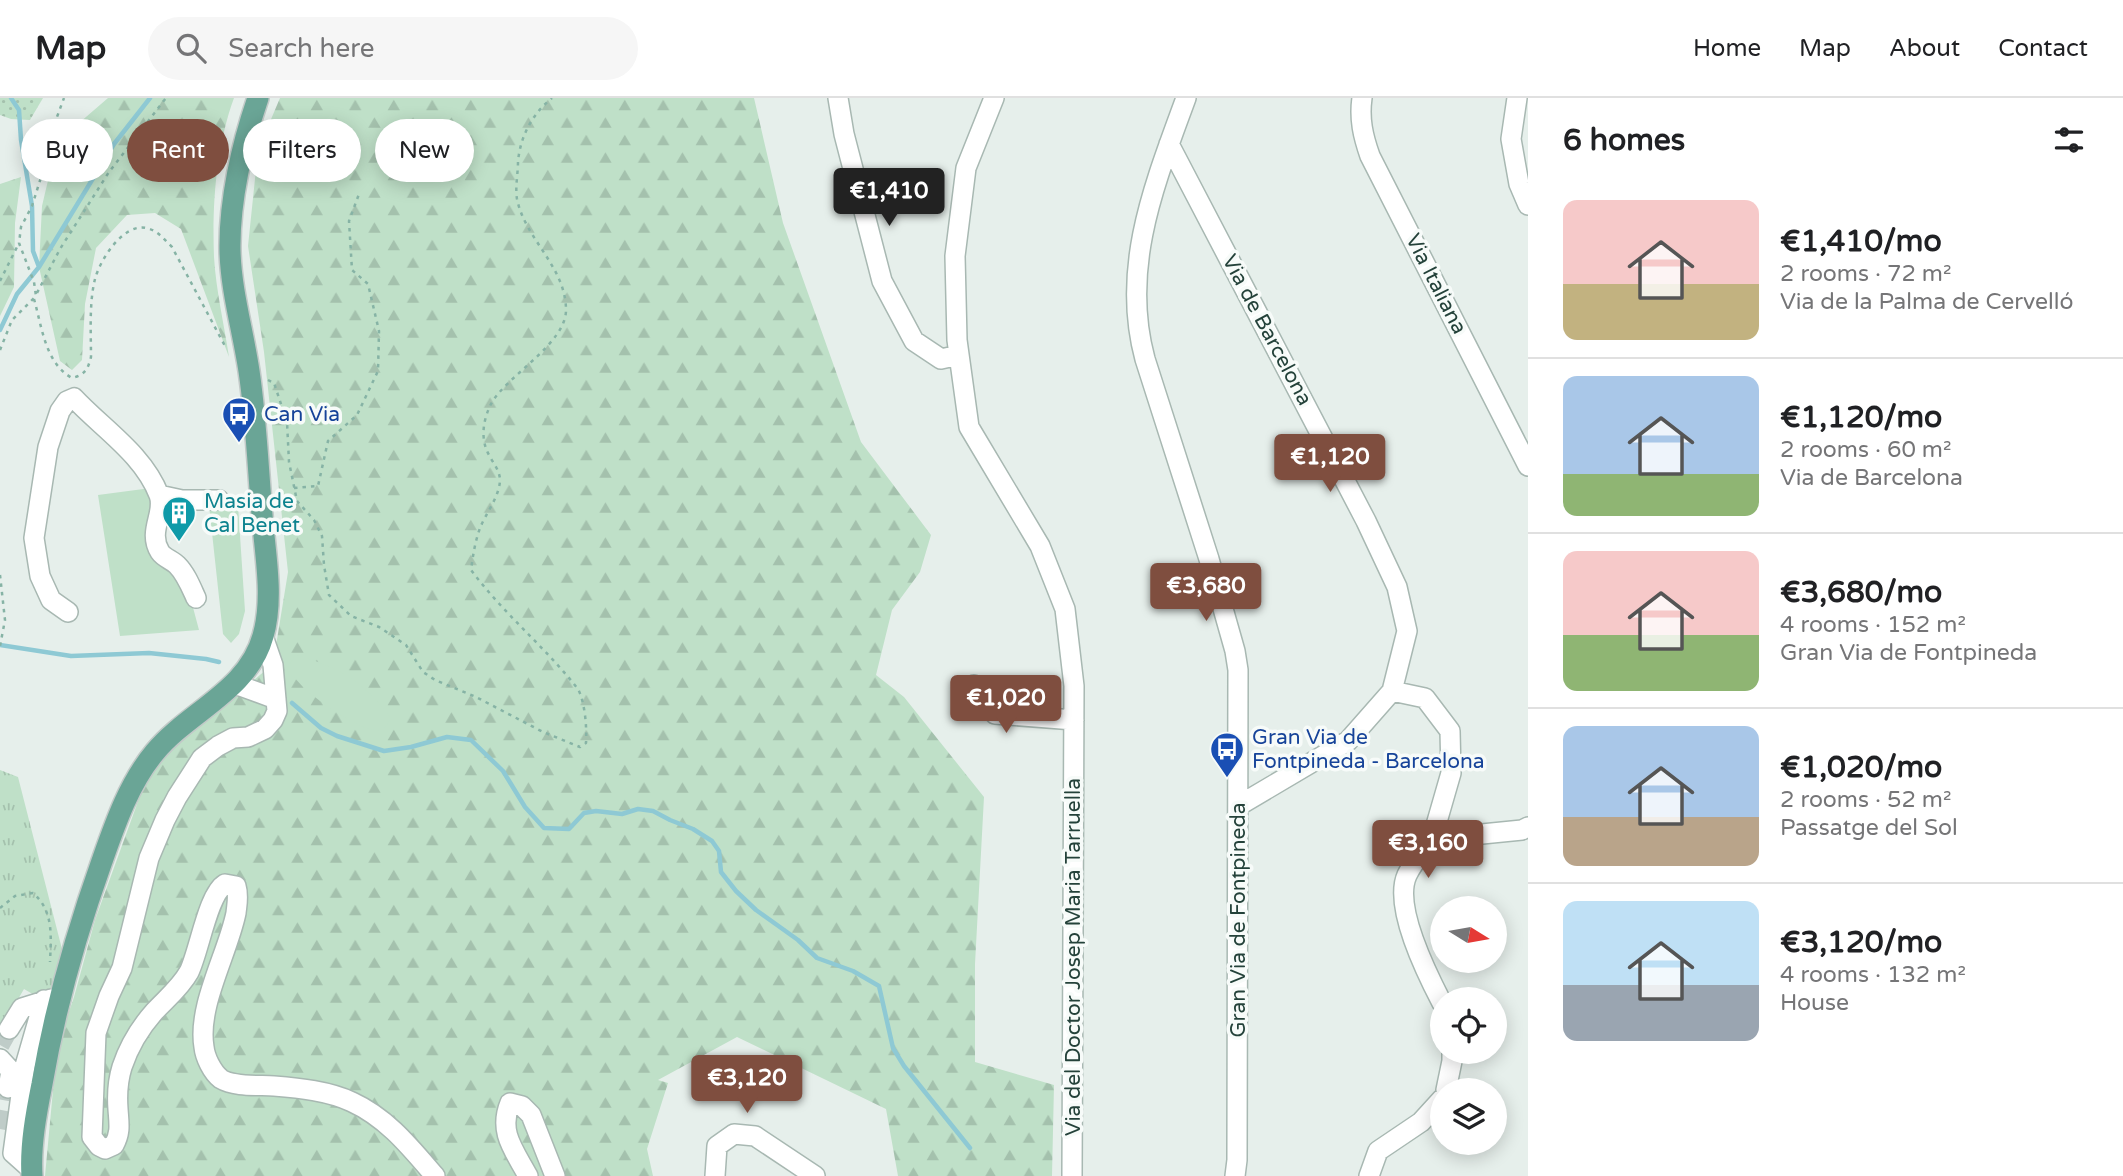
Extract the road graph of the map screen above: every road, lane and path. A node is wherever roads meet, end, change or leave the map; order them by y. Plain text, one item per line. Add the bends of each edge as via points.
1 (64, 98) edge
2 (166, 98) edge
3 (258, 98) edge
4 (552, 98) edge
5 (838, 98) edge
6 (994, 98) edge
7 (1186, 98) edge
8 (1362, 98) edge
9 (1517, 98) edge
10 (1169, 144) junction
11 (359, 194) dead end
12 (1528, 205) edge
13 (19, 243) junction
14 (0, 281) edge
15 (35, 298) junction
16 (227, 349) dead end
17 (0, 350) edge
18 (959, 355) junction
19 (249, 372) junction
20 (1528, 466) edge
21 (294, 488) junction
22 (159, 495) junction
23 (219, 500) dead end
24 (0, 575) edge
25 (2, 598) edge
26 (196, 598) dead end
27 (68, 612) dead end
28 (263, 636) junction
29 (0, 646) edge
30 (235, 684) junction
31 (974, 685) dead end
32 (1392, 691) junction
33 (276, 699) junction
34 (1074, 720) junction
35 (1238, 806) junction
36 (1528, 827) edge
37 (1432, 839) junction
38 (0, 908) edge
39 (50, 966) dead end
40 (1434, 987) edge
41 (52, 999) junction
42 (9, 1030) tunnel mouth
43 (46, 1058) junction
44 (11, 1071) edge
45 (1430, 1112) edge
46 (6, 1147) edge
47 (32, 1173) edge
48 (435, 1176) edge
49 (528, 1176) edge
50 (555, 1176) edge
51 (715, 1176) edge
52 (815, 1176) edge
53 (1072, 1176) edge
54 (1235, 1176) edge
55 (1370, 1176) edge

1 - 13 path
2 - 15 path via 108,172
3 - 19 main road via 245,140 230,248
4 - 21 path via 521,141 517,197 558,280 566,313 542,351 498,394 486,418 484,445 500,481 477,538 471,570 578,689 583,698 586,743 580,747 543,732 435,680 423,672 406,645 351,616 330,595 322,536 297,501
5 - 18 street via 882,281 914,341 941,359
6 - 18 street, Via del Doctor Josep Maria Tarruella via 966,168 955,256
7 - 10 street, Gran Via de Fontpineda
8 - 20 street, Via Italiana via 1362,134 1370,156
9 - 12 street via 1511,139
10 - 32 street, Via de Barcelona via 1397,587 1407,631
10 - 35 street, Gran Via de Fontpineda via 1142,230 1136,285 1138,333 1235,651
11 - 21 path via 349,221 352,270 368,284 379,331 378,371 357,415 328,441 318,486
13 - 14 path
13 - 15 path via 34,282
15 - 16 path via 53,362 72,378 82,376 91,356 95,279 101,262 122,236 145,227 172,247
15 - 17 path via 12,320
18 - 34 street, Via del Doctor Josep Maria Tarruella via 970,427 1040,545 1065,609
19 - 21 path via 274,383 288,422
19 - 28 main road via 267,581
22 - 23 street
22 - 26 street via 155,539 161,554 177,564 187,578
22 - 27 street via 125,446 74,398 67,401 48,447 34,538 40,576 51,600
24 - 25 path
25 - 29 path via 5,620
28 - 30 main road
28 - 33 street via 273,664
30 - 33 street
30 - 41 main road via 168,737 138,776
31 - 34 street via 995,714
32 - 35 street, Via de Barcelona via 1348,741
32 - 37 street via 1425,698 1450,731 1451,773
33 - 48 street via 274,720 265,729 233,738 202,758 154,845 122,968 96,1032 92,1137 105,1149 114,1145 121,1127 119,1079 128,1051 137,1032 189,972 210,908 225,884 236,887 239,895 203,1023 208,1062 221,1079 241,1085 315,1092 370,1110
34 - 53 street, Via del Doctor Josep Maria Tarruella
35 - 54 street, Gran Via de Fontpineda
36 - 37 street
37 - 40 street via 1406,876 1404,909
38 - 39 path via 15,896 33,893 44,903 51,929
41 - 42 street via 22,1008
41 - 43 main road
41 - 44 street
43 - 44 street
43 - 47 main road
44 - 46 street
45 - 55 street via 1378,1151
46 - 47 street
49 - 50 street via 504,1129 510,1103 531,1115
51 - 52 street via 717,1146 734,1134 755,1136

